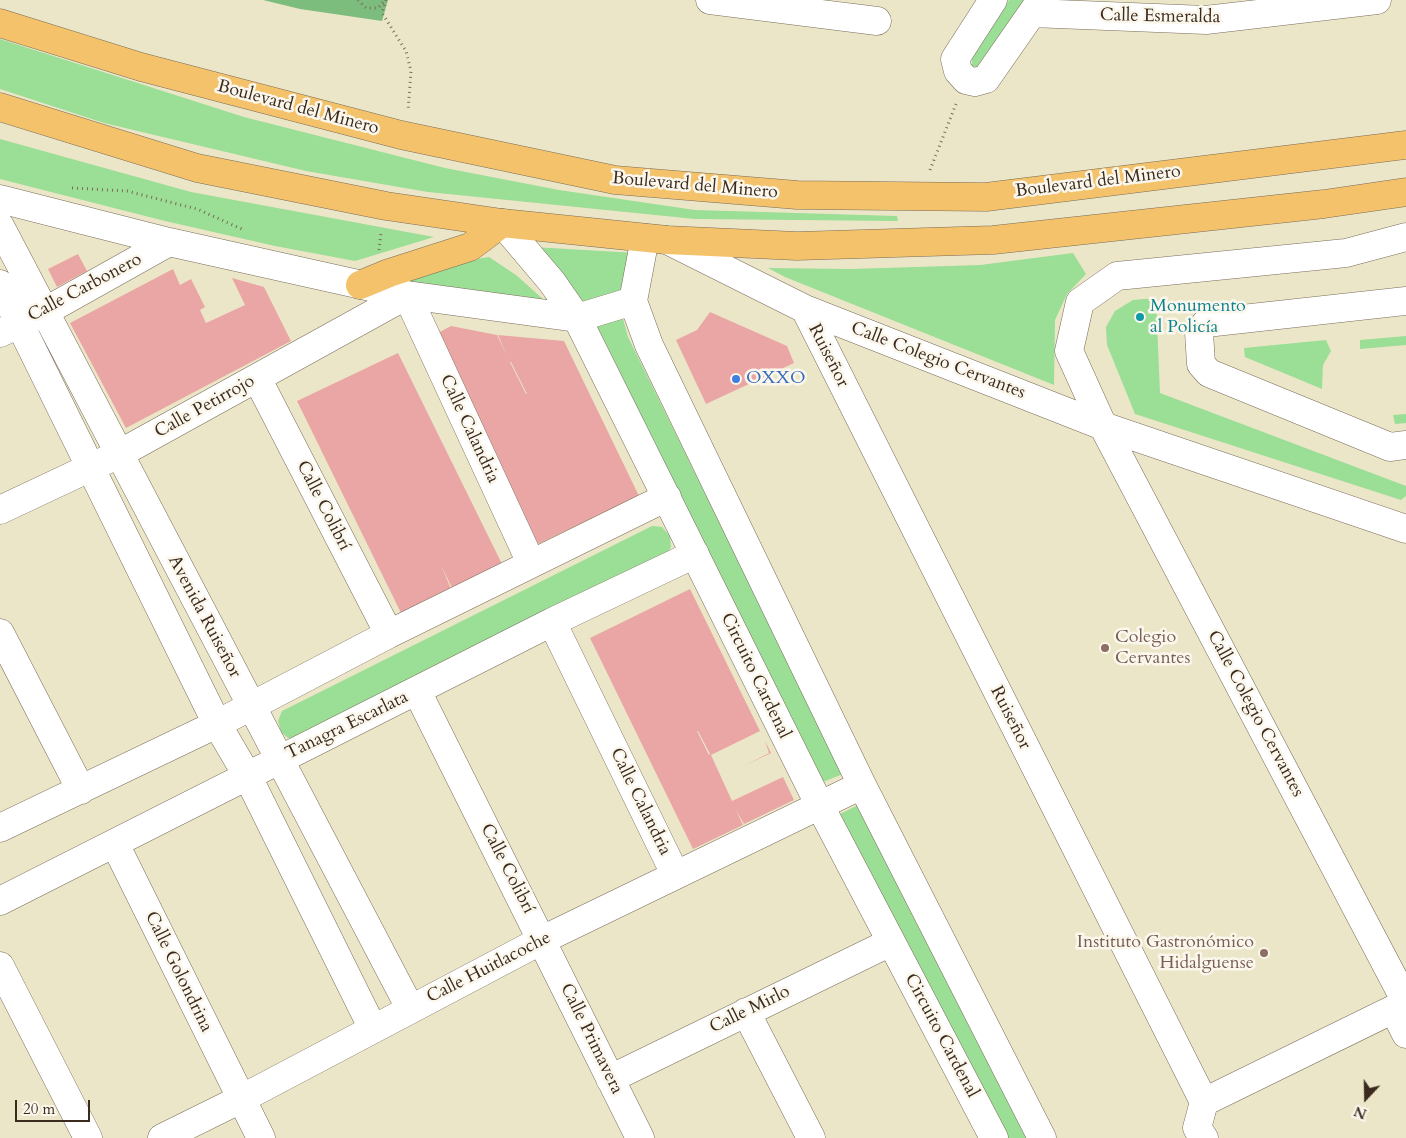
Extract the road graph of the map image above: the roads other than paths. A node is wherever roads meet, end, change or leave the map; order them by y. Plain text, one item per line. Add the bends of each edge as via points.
1 (710, 0) edge
2 (993, 0) edge
3 (1377, 0) edge
4 (1036, 6) edge
5 (814, 7) edge
6 (1213, 10) edge
7 (877, 21) dead end
8 (0, 23) edge
9 (0, 107) edge
10 (1406, 145) edge
11 (1406, 192) edge
12 (0, 199) edge
13 (502, 223) junction
14 (0, 226) edge
15 (1406, 237) edge
16 (656, 239) junction
17 (169, 242) junction
18 (0, 284) edge
19 (360, 285) junction
20 (406, 295) junction
21 (633, 301) junction
22 (1406, 301) edge
23 (805, 309) junction
24 (44, 312) junction
25 (577, 318) junction
26 (10, 328) edge
27 (257, 378) junction
28 (1103, 426) junction
29 (1406, 445) edge
30 (119, 454) junction
31 (91, 468) junction
32 (667, 498) junction
33 (0, 510) edge
34 (1406, 529) edge
35 (695, 554) junction
36 (531, 563) junction
37 (552, 622) junction
38 (0, 633) edge
39 (389, 634) junction
40 (417, 691) junction
41 (250, 705) junction
42 (217, 724) junction
43 (279, 760) junction
44 (248, 777) junction
45 (862, 785) junction
46 (81, 790) junction
47 (820, 806) junction
48 (0, 828) edge
49 (115, 844) junction
50 (675, 874) junction
51 (0, 901) edge
52 (542, 940) junction
53 (891, 942) junction
54 (0, 966) edge
55 (410, 1008) junction
56 (746, 1012) junction
57 (1403, 1012) edge
58 (373, 1029) junction
59 (610, 1079) junction
60 (240, 1099) junction
61 (1204, 1102) junction
62 (1201, 1133) edge
63 (88, 1138) edge
64 (162, 1138) edge
65 (261, 1138) edge
66 (640, 1138) edge
67 (811, 1138) edge
68 (994, 1138) edge
69 (1042, 1138) edge

1 - 5 street
2 - 4 street via 955,59 958,71 966,80 986,79
3 - 6 street, Calle Esmeralda
4 - 6 street, Calle Esmeralda
5 - 7 street
8 - 10 main road, Boulevard del Minero via 141,67 401,135 615,180 797,195 986,197
9 - 13 main road via 198,168 386,206
11 - 16 main road via 993,240 797,246
12 - 17 street
13 - 16 main road
13 - 19 main road via 470,247
13 - 25 street, Circuito Cardenal via 552,282
14 - 24 street, Avenida Ruiseñor
15 - 28 street via 1346,252 1117,276 1080,302 1069,351
16 - 21 street
16 - 23 street, Calle Colegio Cervantes
17 - 19 street
17 - 24 street, Calle Carbonero
18 - 26 street, Avenida Ruiseñor
19 - 20 street
20 - 25 street
20 - 27 street, Calle Petirrojo
20 - 36 street, Calle Calandria
21 - 25 street
21 - 45 street via 653,354
22 - 29 street via 1206,323 1198,332 1201,364 1209,374 1390,446
23 - 28 street, Calle Colegio Cervantes
23 - 61 street, Ruiseñor
24 - 26 street, Calle Carbonero
24 - 30 street, Avenida Ruiseñor
25 - 32 street, Circuito Cardenal
26 - 31 street, Avenida Ruiseñor
27 - 30 street, Calle Petirrojo
27 - 39 street, Calle Colibrí
28 - 34 street, Calle Colegio Cervantes
28 - 57 street, Calle Colegio Cervantes
30 - 31 street, Calle Petirrojo
30 - 41 street, Avenida Ruiseñor
31 - 33 street, Calle Petirrojo
31 - 42 street, Avenida Ruiseñor
32 - 35 street, Circuito Cardenal
32 - 36 street
35 - 37 street, Tanagra Escarlata
35 - 47 street, Circuito Cardenal
36 - 39 street
37 - 40 street, Tanagra Escarlata
37 - 50 street, Calle Calandria
38 - 46 street
39 - 41 street
40 - 43 street, Tanagra Escarlata
40 - 52 street, Calle Colibrí
41 - 42 street
41 - 43 street, Avenida Ruiseñor
42 - 44 street, Avenida Ruiseñor
42 - 46 street
43 - 44 street, Tanagra Escarlata
43 - 55 street, Avenida Ruiseñor
44 - 49 street, Tanagra Escarlata
44 - 58 street, Avenida Ruiseñor
45 - 47 street, Calle Huitlacoche
45 - 69 street
46 - 48 street
47 - 50 street, Calle Huitlacoche
47 - 53 street, Circuito Cardenal
49 - 51 street, Tanagra Escarlata
49 - 60 street, Calle Golondrina
50 - 52 street, Calle Huitlacoche
52 - 55 street, Calle Huitlacoche
52 - 59 street, Calle Primavera
53 - 56 street, Calle Mirlo
53 - 68 street, Circuito Cardenal
54 - 63 street
55 - 58 street, Calle Huitlacoche
56 - 59 street, Calle Mirlo
56 - 67 street
57 - 61 street
58 - 60 street, Calle Huitlacoche
59 - 66 street, Calle Primavera
60 - 64 street, Calle Huitlacoche
60 - 65 street, Calle Golondrina
61 - 62 street

